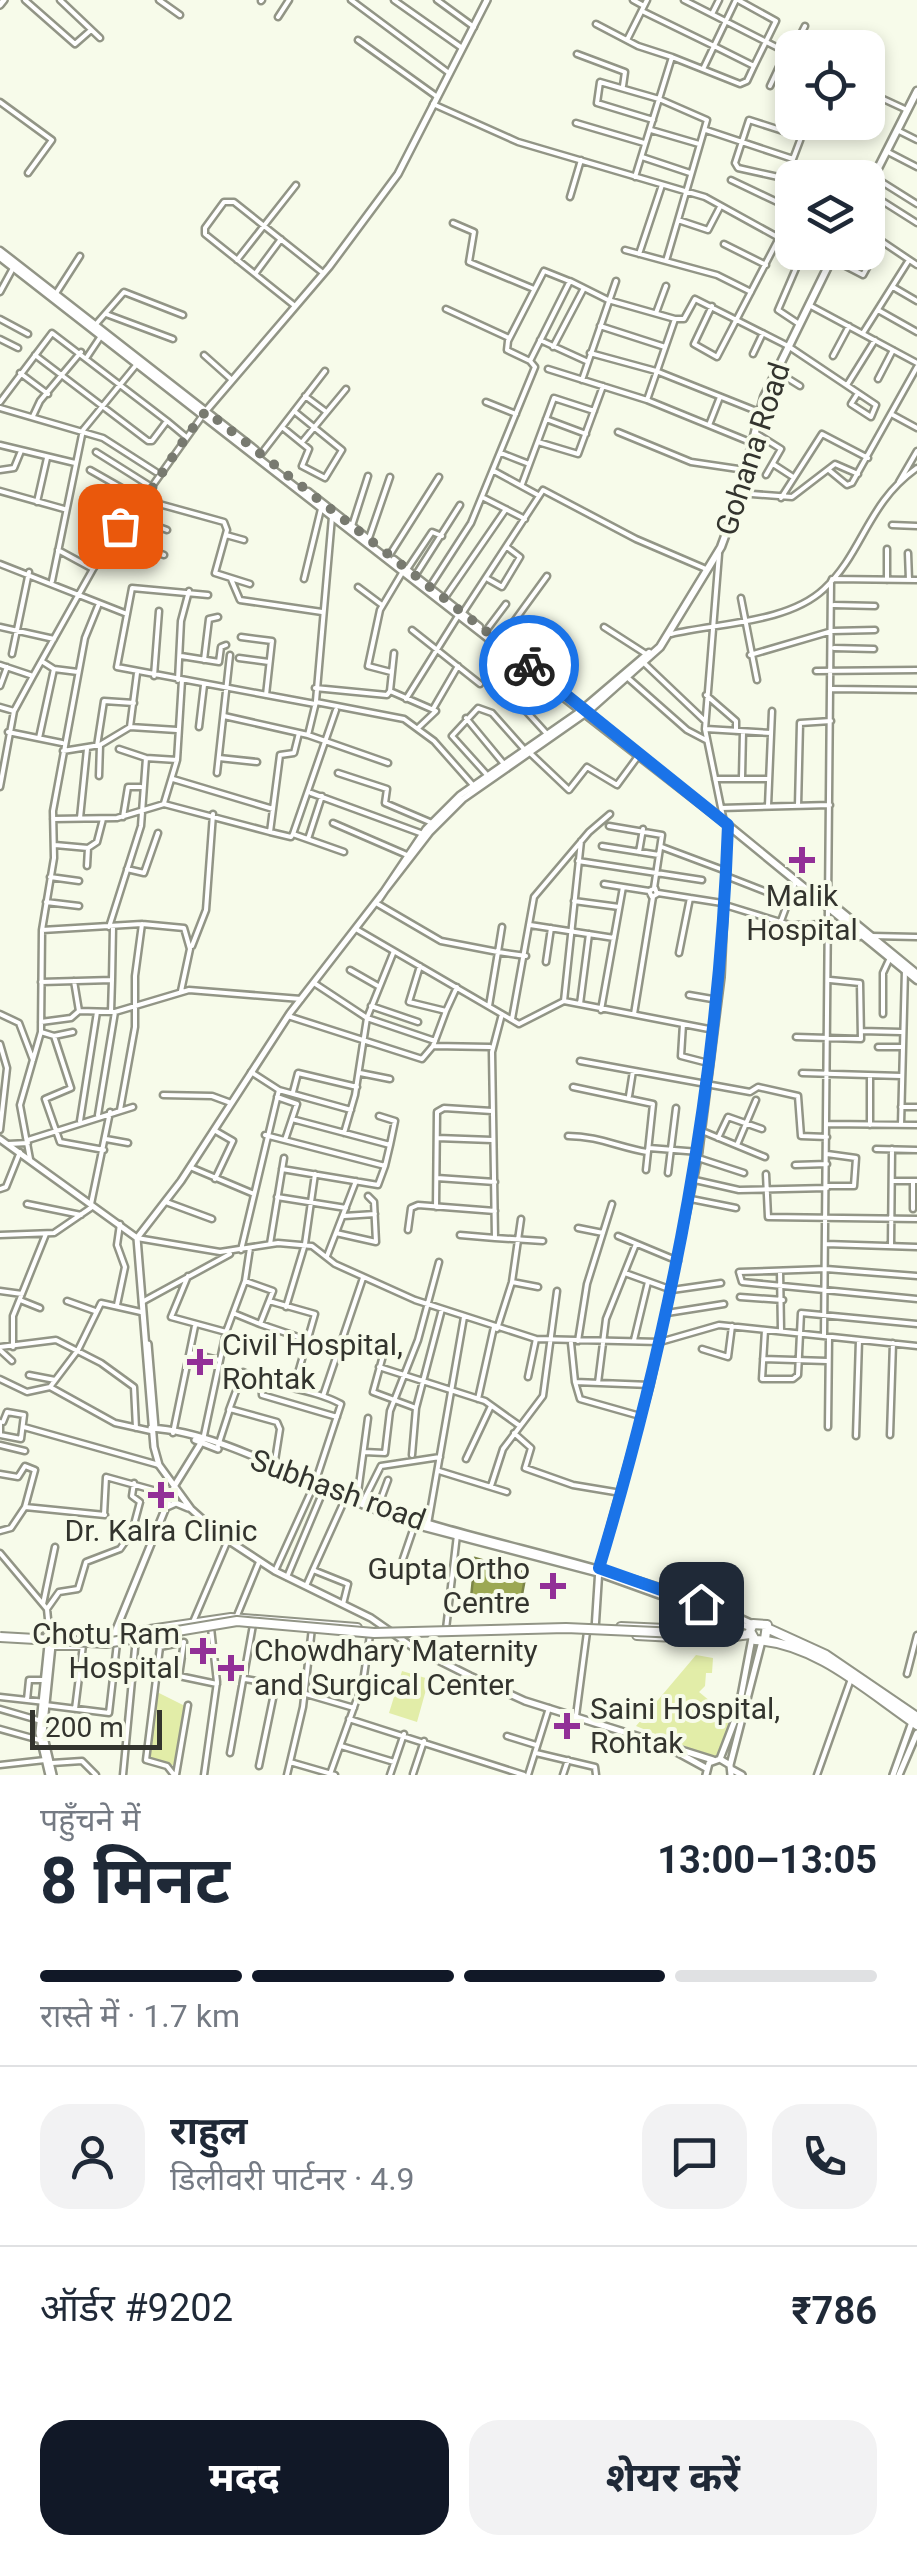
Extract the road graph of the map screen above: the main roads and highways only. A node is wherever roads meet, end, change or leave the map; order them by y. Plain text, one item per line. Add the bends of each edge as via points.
1 (917, 91) edge
2 (882, 160) edge
3 (0, 254) edge
4 (826, 270) edge
5 (204, 413) junction
6 (260, 457) junction
7 (336, 518) junction
8 (366, 541) junction
9 (405, 571) junction
10 (460, 615) junction
11 (646, 659) junction
12 (582, 711) junction
13 (868, 936) junction
14 (917, 977) edge
15 (209, 1622) junction
16 (312, 1626) junction
17 (768, 1629) junction
18 (592, 1630) junction
19 (752, 1631) junction
20 (393, 1633) junction
21 (725, 1636) junction
22 (0, 1637) edge
23 (764, 1640) junction
24 (50, 1642) junction
25 (113, 1642) junction
26 (916, 1722) edge
27 (48, 1766) edge

1 - 2 main road
3 - 5 main road
3 - 5 main road
4 - 11 main road, Gohana Road via 760,412 720,548
5 - 6 main road
6 - 7 main road
6 - 7 main road
7 - 8 main road
7 - 8 main road
8 - 9 main road
8 - 9 main road
9 - 10 main road
9 - 10 main road
10 - 12 main road
10 - 12 main road
11 - 12 main road
11 - 12 main road
12 - 13 main road
13 - 14 main road
13 - 14 main road
15 - 16 main road
15 - 16 main road via 236,1618
15 - 25 main road
15 - 25 main road
16 - 20 main road
17 - 19 main road via 760,1622
17 - 23 main road
17 - 26 main road via 826,1655
18 - 20 main road
18 - 20 main road
18 - 21 main road
19 - 21 main road
19 - 23 main road
21 - 22 main road, bridge via 566,1628 374,1633 237,1622 106,1643
22 - 24 highway
23 - 26 main road via 804,1651
24 - 25 main road
24 - 25 main road
24 - 27 highway via 43,1721

